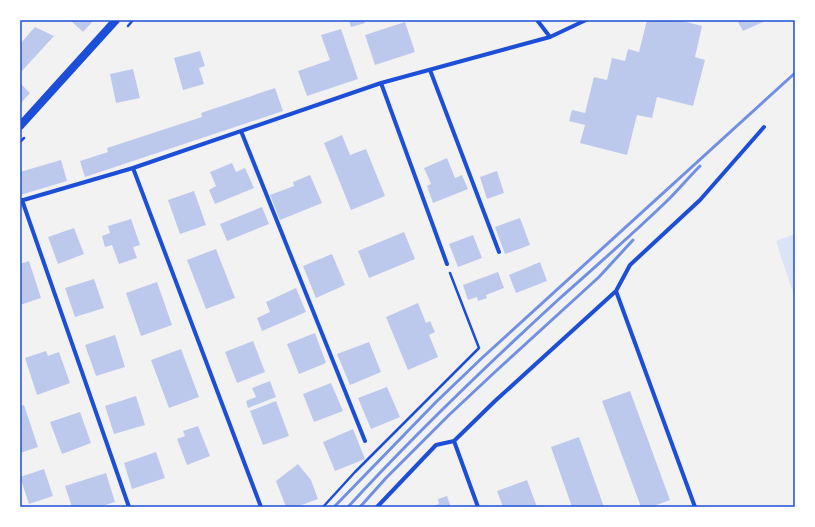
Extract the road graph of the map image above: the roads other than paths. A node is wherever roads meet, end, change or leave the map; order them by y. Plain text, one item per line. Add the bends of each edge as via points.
1 (116, 20) edge
2 (537, 20) edge
3 (586, 20) edge
4 (550, 37) junction
5 (430, 70) junction
6 (381, 83) junction
7 (20, 126) edge
8 (764, 127) dead end
9 (241, 131) junction
10 (134, 168) junction
11 (21, 200) edge
12 (499, 252) dead end
13 (447, 264) road end
14 (616, 291) junction
15 (365, 441) dead end
16 (454, 441) junction
17 (129, 507) edge
18 (261, 507) edge
19 (377, 507) edge
20 (478, 507) edge
21 (695, 507) edge

1 - 7 main road
2 - 4 street
3 - 4 street
4 - 5 street
5 - 6 street
5 - 12 street
6 - 9 street
6 - 13 street
8 - 14 street via 700,200 630,265
9 - 10 street
9 - 15 street
10 - 11 street
10 - 18 street
11 - 17 street
14 - 16 street
14 - 21 street
16 - 19 street via 436,445
16 - 20 street

